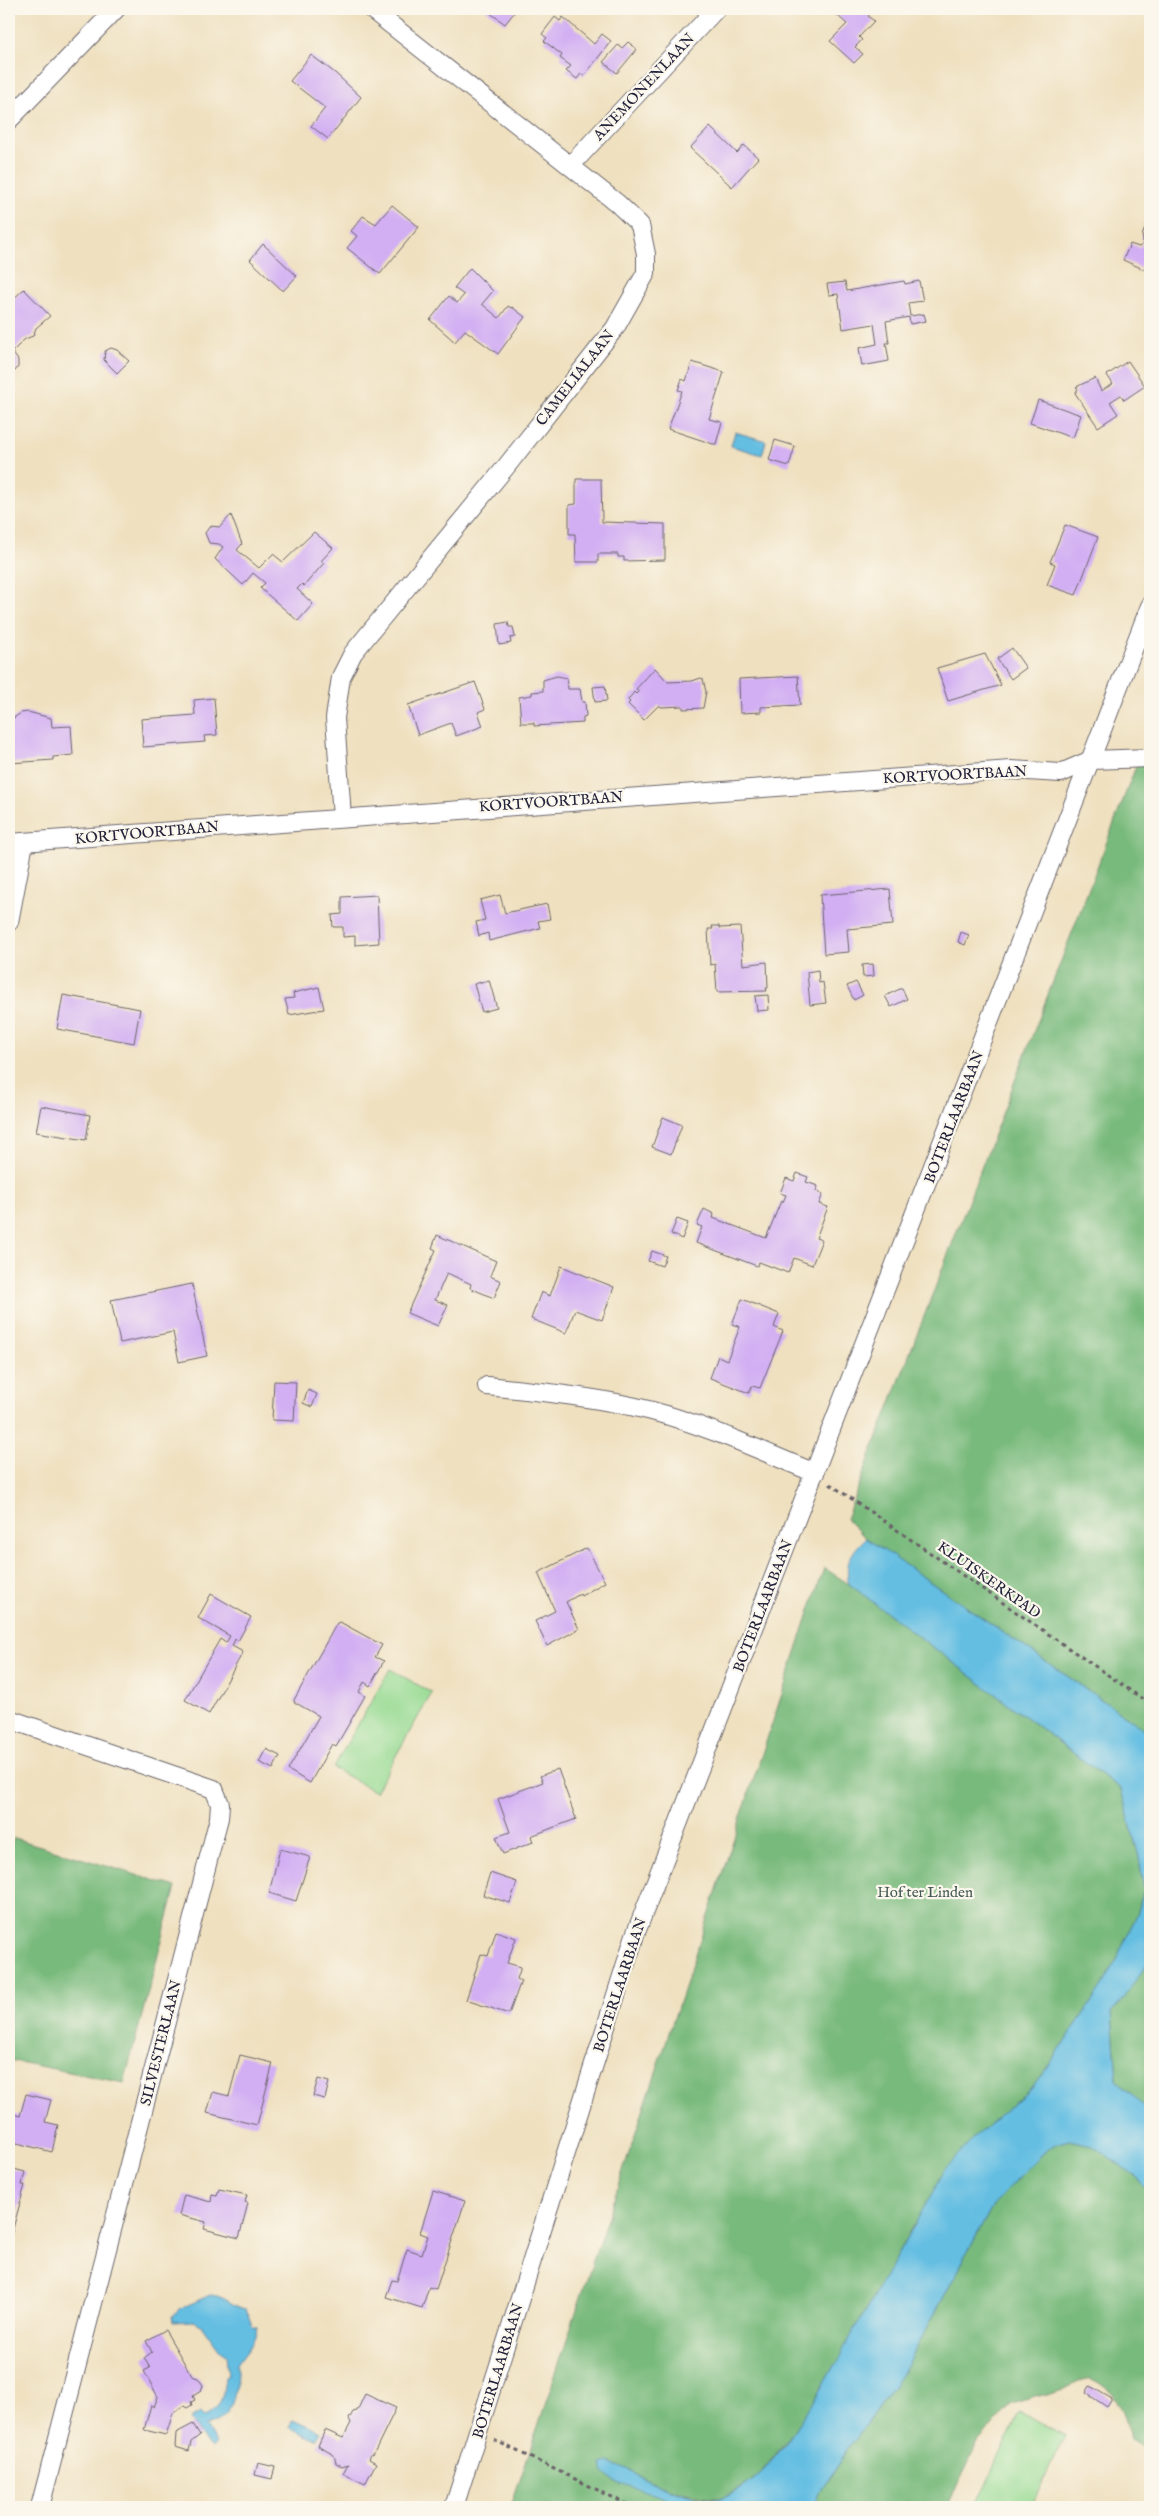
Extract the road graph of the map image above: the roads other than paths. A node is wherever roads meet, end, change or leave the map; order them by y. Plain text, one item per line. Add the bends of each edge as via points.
1 (116, 9) edge
2 (371, 9) edge
3 (716, 9) edge
4 (9, 120) edge
5 (571, 165) junction
6 (1150, 606) edge
7 (1150, 758) edge
8 (1091, 760) junction
9 (342, 817) junction
10 (16, 843) edge
11 (9, 922) edge
12 (487, 1386) dead end
13 (815, 1473) junction
14 (9, 1720) edge
15 (40, 2507) edge
16 (454, 2507) edge

1 - 4 street
2 - 5 street, CAMELIALAAN
3 - 5 street, ANEMONENLAAN
5 - 9 street, CAMELIALAAN via 640,225 646,273 615,328 353,653 341,677 335,718
6 - 8 street, BOTERLAARBAAN
7 - 8 street
8 - 9 street, KORTVOORTBAAN via 1061,773 1011,770
8 - 13 street, BOTERLAARBAAN
9 - 10 street, KORTVOORTBAAN
10 - 11 street
12 - 13 street via 569,1395 651,1411 704,1427
13 - 16 street, BOTERLAARBAAN via 635,1935
14 - 15 street, SILVESTERLAAN via 214,1789 220,1804

